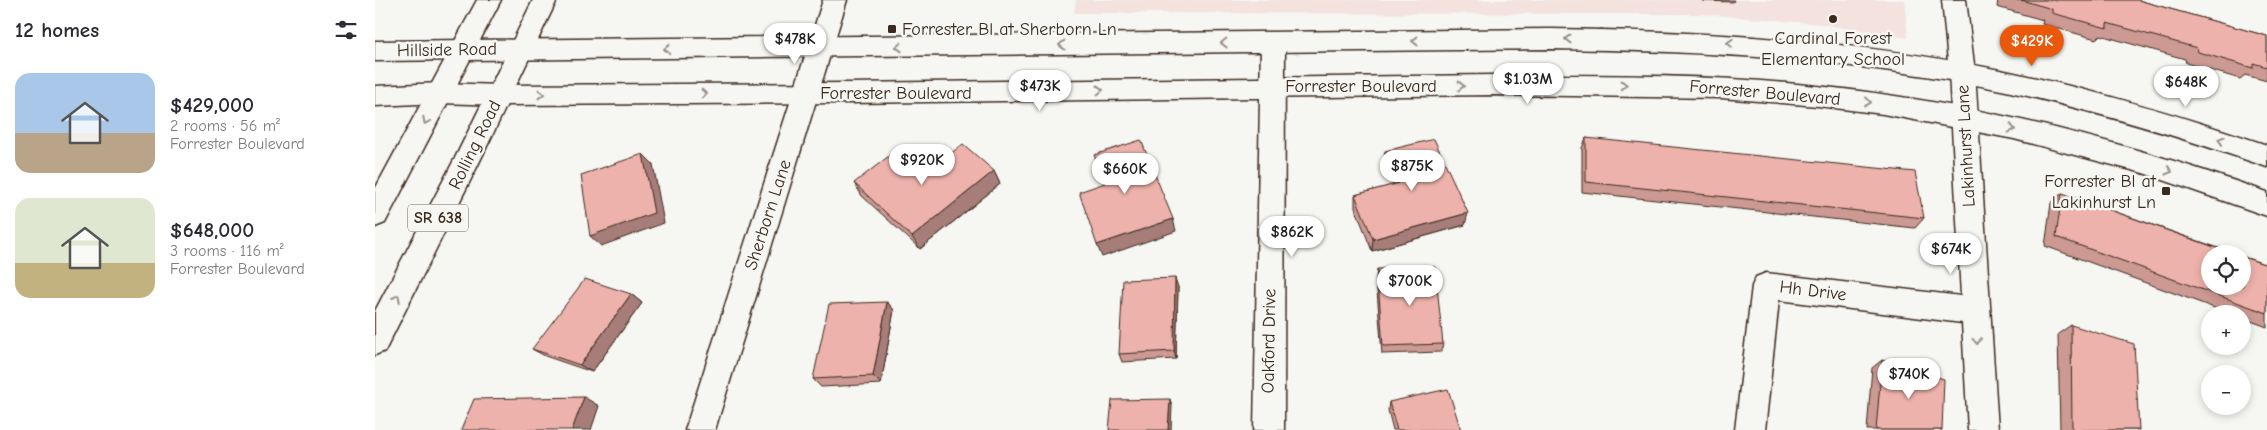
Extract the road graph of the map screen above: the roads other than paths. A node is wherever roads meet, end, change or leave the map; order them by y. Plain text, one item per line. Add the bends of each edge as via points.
1 (489, 0) edge
2 (545, 0) edge
3 (835, 0) edge
4 (1954, 0) edge
5 (1273, 43) junction
6 (821, 48) junction
7 (519, 49) junction
8 (461, 50) junction
9 (375, 51) edge
10 (1962, 72) junction
11 (1273, 87) junction
12 (440, 93) junction
13 (807, 93) junction
14 (500, 94) junction
15 (375, 96) edge
16 (1965, 118) junction
17 (2267, 156) edge
18 (2267, 204) edge
19 (375, 215) edge
20 (1975, 311) junction
21 (375, 341) edge
22 (700, 430) edge
23 (1269, 430) edge
24 (1750, 430) edge
25 (1983, 430) edge

1 - 8 street, SR 638
2 - 7 street, Rolling Road / SR 638
3 - 6 street, Sherborn Lane
4 - 10 street, Lakinhurst Lane
5 -> 6 street
10 -> 5 street via 1815,50 1688,41
5 - 11 street, Oakford Drive
6 -> 7 street
6 - 13 street, Sherborn Lane
7 - 8 street, Hillside Road
7 - 14 street, Rolling Road / SR 638
8 - 9 street, Hillside Road
8 - 12 street, SR 638
10 - 16 street, Lakinhurst Lane
17 -> 10 street via 2131,113
13 -> 11 street, Forrester Boulevard
11 -> 16 street, Forrester Boulevard via 1695,86 1822,96
11 - 23 street, Oakford Drive
12 - 14 street, Forrester Boulevard
12 - 15 street
12 -> 19 street, SR 638
14 -> 13 street, Forrester Boulevard
13 - 22 street, Sherborn Lane
21 -> 14 street, Rolling Road / SR 638
16 -> 18 street, Forrester Boulevard via 2131,159
16 - 20 street, Lakinhurst Lane
20 - 24 street, Hh Drive via 1766,286
20 -> 25 street, Lakinhurst Lane

